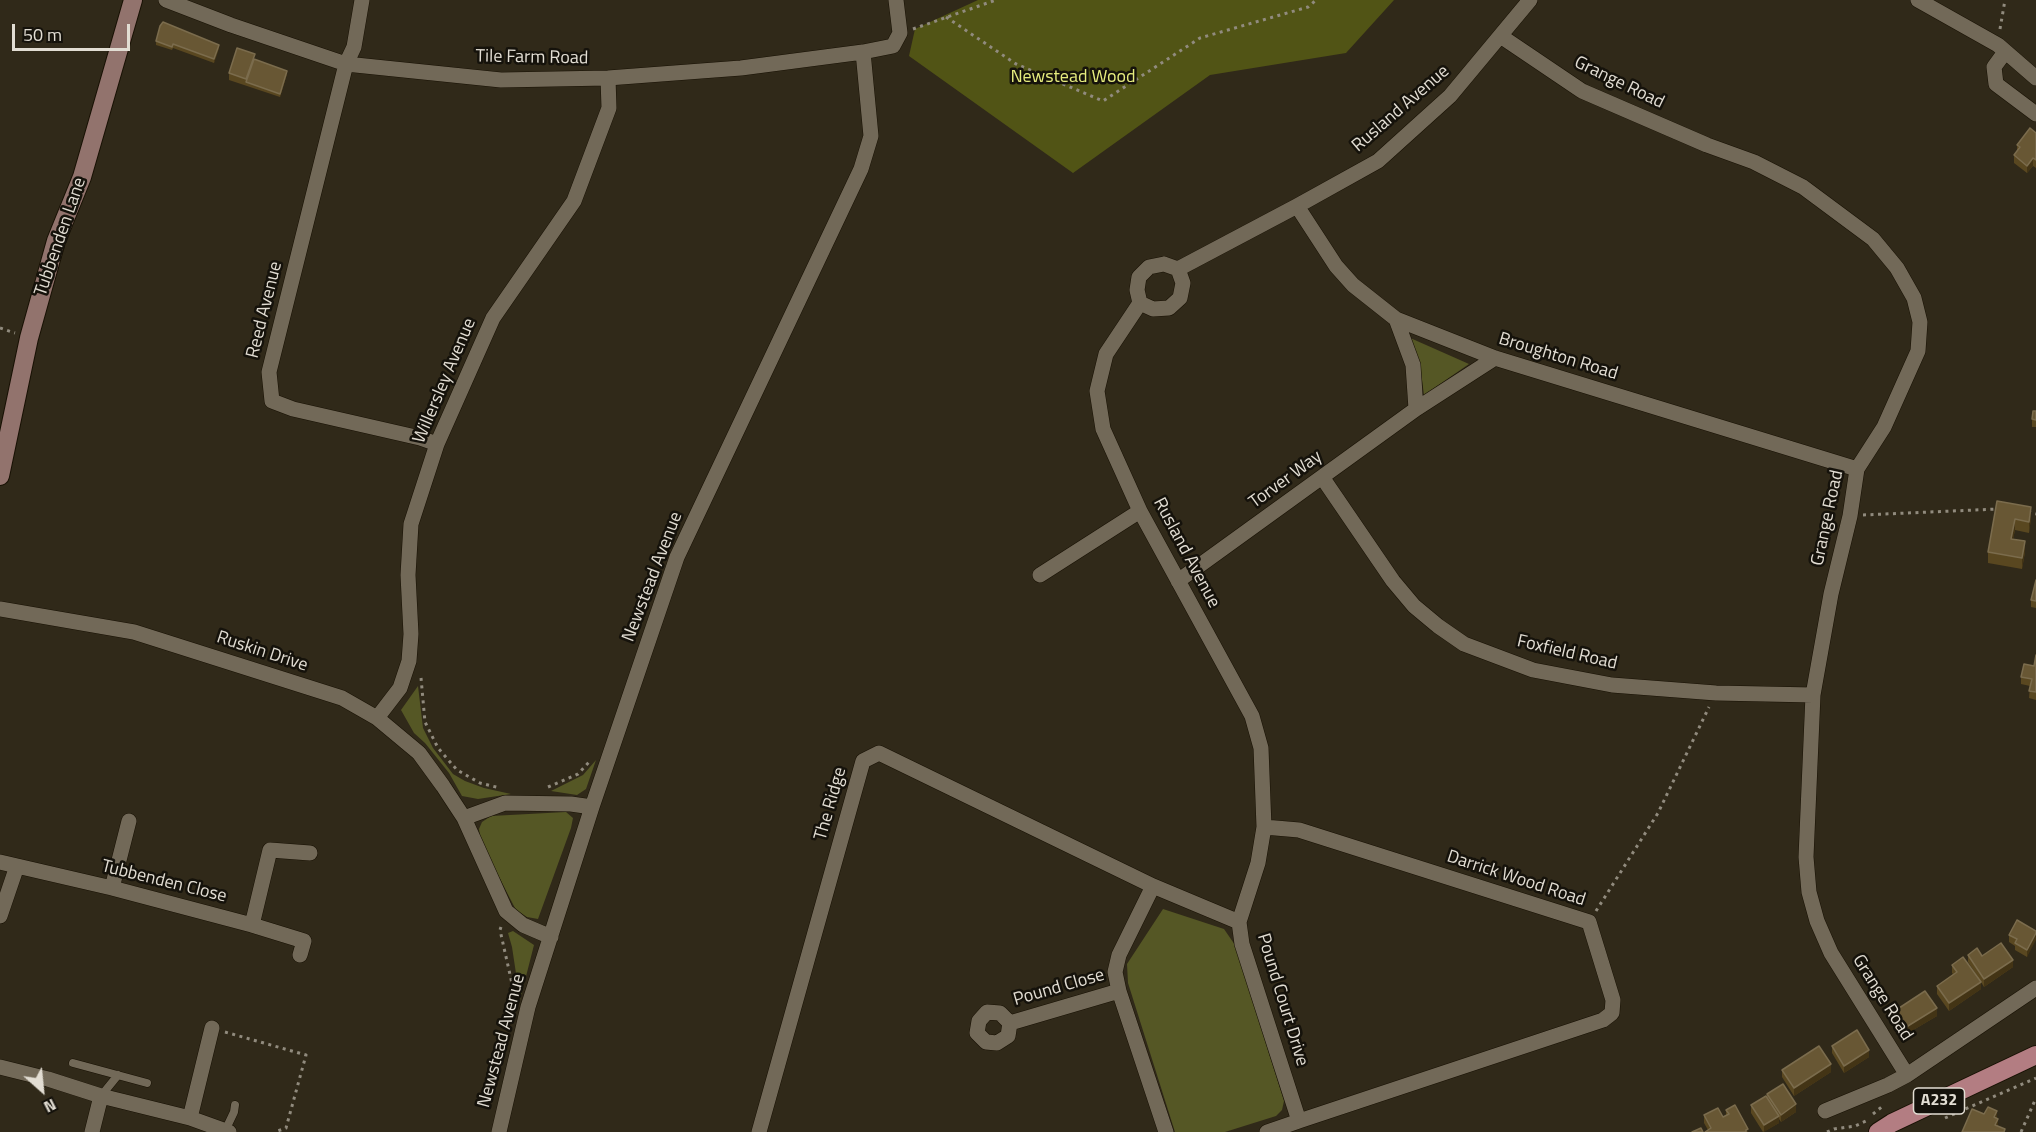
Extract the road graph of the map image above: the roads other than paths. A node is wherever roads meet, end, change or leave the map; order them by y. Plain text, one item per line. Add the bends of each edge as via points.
1 (133, 0) edge
2 (166, 0) edge
3 (362, 0) edge
4 (896, 0) edge
5 (1530, 0) edge
6 (1918, 0) edge
7 (1502, 37) junction
8 (2001, 49) junction
9 (863, 52) junction
10 (346, 64) junction
11 (608, 78) junction
12 (2036, 78) edge
13 (2036, 114) edge
14 (1297, 206) junction
15 (1178, 270) junction
16 (1140, 303) junction
17 (1396, 319) junction
18 (1495, 358) junction
19 (1416, 409) junction
20 (437, 444) junction
21 (1857, 469) junction
22 (0, 476) edge
23 (1322, 477) junction
24 (1140, 511) junction
25 (1040, 575) dead end
26 (1178, 581) junction
27 (0, 609) edge
28 (1813, 695) junction
29 (377, 718) junction
30 (592, 807) junction
31 (464, 818) junction
32 (129, 821) dead end
33 (1264, 827) junction
34 (310, 853) dead end
35 (0, 862) edge
36 (17, 866) junction
37 (1153, 886) junction
38 (112, 888) junction
39 (0, 916) edge
40 (1239, 922) junction
41 (252, 925) junction
42 (551, 937) junction
43 (300, 955) dead end
44 (2036, 988) edge
45 (1119, 991) junction
46 (1010, 1023) dead end
47 (212, 1028) road end
48 (2036, 1055) edge
49 (73, 1062) dead end
50 (0, 1067) edge
51 (118, 1075) junction
52 (1906, 1075) junction
53 (147, 1083) dead end
54 (101, 1096) junction
55 (235, 1106) dead end
56 (1825, 1111) dead end
57 (190, 1118) junction
58 (1299, 1121) junction
59 (227, 1131) edge
60 (92, 1132) edge
61 (499, 1132) edge
62 (759, 1132) edge
63 (1166, 1132) edge
64 (1267, 1132) edge
65 (1878, 1132) edge

1 - 22 street, Tubbenden Lane via 82,177 56,241 29,338
2 - 10 street, Tile Farm Road
3 - 10 street via 354,47
4 - 9 street, Tile Farm Road via 900,33 893,46
5 - 7 street, Rusland Avenue
6 - 8 street
7 - 14 street, Rusland Avenue via 1450,96 1378,160
7 - 21 street, Grange Road via 1582,91 1754,162 1803,188 1873,240 1891,261 1914,298 1920,322 1918,351 1884,427
8 - 12 street
8 - 13 street via 1994,67 1996,84
9 - 11 street, Tile Farm Road via 741,68
9 - 30 street, Newstead Avenue via 871,136 861,169 677,557
10 - 11 street, Tile Farm Road via 501,80
10 - 20 street, Reed Avenue via 269,372 272,401
11 - 20 street, Willersley Avenue via 609,108 574,201 493,318
14 - 15 street, Rusland Avenue
14 - 17 street, Broughton Road via 1336,267
15 - 16 street, Rusland Avenue via 1164,264 1149,267 1139,278
15 - 16 street via 1183,283 1180,298 1169,308 1153,309
16 - 24 street, Rusland Avenue via 1106,354 1097,391 1102,429
17 - 18 street, Broughton Road
17 - 19 street via 1413,365
18 - 19 street, Torver Way
18 - 21 street, Broughton Road
19 - 23 street, Torver Way
20 - 29 street, Willersley Avenue via 411,524 409,662 400,688
21 - 28 street, Grange Road
23 - 26 street, Torver Way
23 - 28 street, Foxfield Road via 1414,606 1464,644 1533,670 1612,685
24 - 25 street
24 - 26 street, Rusland Avenue
26 - 33 street, Rusland Avenue via 1252,716 1261,748
27 - 29 street, Ruskin Drive via 134,632 342,698
28 - 52 street, Grange Road via 1806,857 1809,892 1831,953
29 - 31 street, Ruskin Drive via 419,753
30 - 31 street via 505,803
30 - 42 street, Newstead Avenue
31 - 42 street, Ruskin Drive via 506,911 524,925
32 - 38 street
33 - 40 street, Rusland Avenue via 1258,863
33 - 58 street, Darrick Wood Road via 1299,830 1589,922 1613,1000 1612,1013 1603,1020
34 - 41 street via 270,850
35 - 36 street, Tubbenden Close
36 - 38 street, Tubbenden Close
36 - 39 street
37 - 40 street, Pound Court Drive
37 - 45 street via 1119,954 1115,972
37 - 62 street, The Ridge via 879,753 863,761
38 - 41 street, Tubbenden Close
40 - 58 street, Pound Court Drive via 1242,944
41 - 43 street, Tubbenden Close via 304,941
42 - 61 street, Newstead Avenue via 528,1007
44 - 52 street
45 - 46 street, Pound Close
45 - 63 street
47 - 57 street
48 - 65 main road, A232
49 - 51 lane
50 - 54 street
51 - 53 lane
51 - 54 lane
52 - 56 street
54 - 57 street
54 - 60 street
55 - 59 lane
57 - 59 street
58 - 64 street

